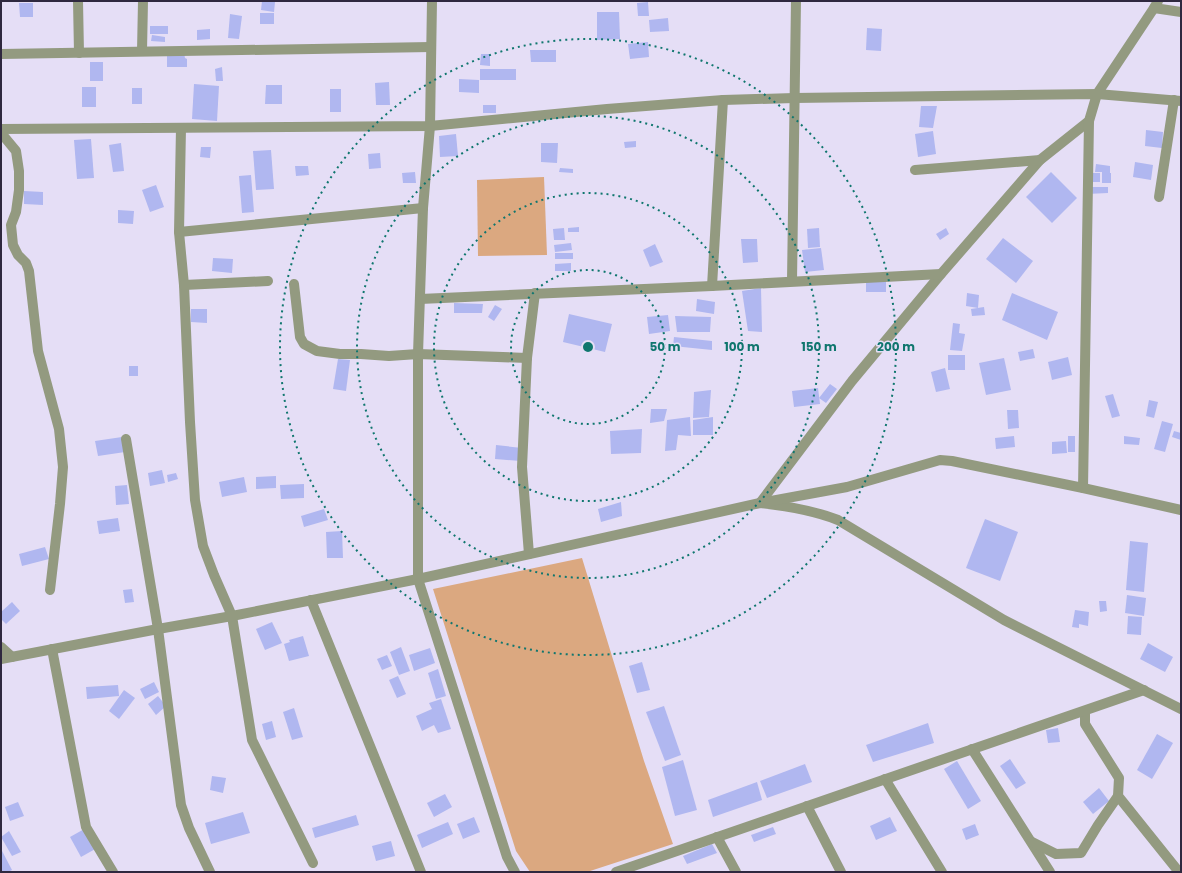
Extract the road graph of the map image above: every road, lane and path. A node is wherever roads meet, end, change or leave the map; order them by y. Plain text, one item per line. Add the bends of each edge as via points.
1 (78, 1) edge
2 (143, 1) edge
3 (432, 1) edge
4 (796, 1) edge
5 (1156, 5) edge
6 (1181, 12) edge
7 (431, 47) junction
8 (142, 52) junction
9 (80, 53) junction
10 (1, 54) edge
11 (1097, 94) junction
12 (794, 98) junction
13 (723, 100) junction
14 (1177, 100) edge
15 (1089, 121) junction
16 (430, 126) junction
17 (181, 128) junction
18 (1, 130) edge
19 (1, 133) edge
20 (1040, 160) junction
21 (915, 170) dead end
22 (1159, 197) dead end
23 (423, 208) junction
24 (180, 232) junction
25 (942, 274) junction
26 (268, 281) dead end
27 (792, 281) junction
28 (294, 284) dead end
29 (184, 285) junction
30 (712, 286) junction
31 (535, 293) junction
32 (420, 299) junction
33 (418, 354) junction
34 (526, 358) junction
35 (126, 439) dead end
36 (1083, 488) junction
37 (760, 503) junction
38 (1181, 510) edge
39 (529, 554) junction
40 (418, 579) junction
41 (50, 590) dead end
42 (311, 600) junction
43 (232, 616) junction
44 (158, 629) junction
45 (1, 647) edge
46 (52, 649) junction
47 (12, 657) junction
48 (1, 659) edge
49 (1144, 690) junction
50 (1181, 709) edge
51 (1084, 710) junction
52 (972, 749) junction
53 (886, 779) junction
54 (1118, 796) junction
55 (807, 806) junction
56 (717, 837) junction
57 (1030, 841) junction
58 (313, 863) dead end
59 (630, 870) edge
60 (113, 872) edge
61 (210, 872) edge
62 (421, 872) edge
63 (516, 872) edge
64 (616, 872) edge
65 (736, 872) edge
66 (841, 872) edge
67 (942, 872) edge
68 (1050, 872) edge
69 (1179, 872) edge

1 - 9 street
2 - 8 street
3 - 7 street
4 - 12 street
5 - 6 street
5 - 11 street
7 - 8 street
7 - 16 street
8 - 9 street
9 - 10 street
11 - 12 street
11 - 14 street
11 - 15 street
12 - 13 street
12 - 27 street
13 - 16 street
13 - 30 street
14 - 22 street
15 - 20 street
15 - 36 street
16 - 17 street
16 - 23 street
17 - 18 street
17 - 24 street
19 - 41 street via 16,152 19,190 11,225 13,245 29,271 38,351 59,429 63,467
20 - 21 street
20 - 25 street
23 - 24 street
23 - 32 street
24 - 29 street
25 - 27 street
25 - 37 street via 852,381
26 - 29 street
27 - 30 street
28 - 33 street via 300,337 304,344 317,351 340,354
29 - 43 street via 195,500 203,546
30 - 31 street
31 - 32 street
31 - 34 street
32 - 33 street
33 - 34 street
33 - 40 street
34 - 39 street via 522,467
35 - 44 street
36 - 37 street via 940,460 847,487
36 - 38 street
37 - 39 street
37 - 49 street via 799,508 838,520 1004,620
39 - 40 street
40 - 42 street
40 - 63 street via 507,857
42 - 43 street
42 - 62 street
43 - 44 street
43 - 58 street via 252,740
44 - 46 street
44 - 61 street via 181,805
45 - 47 street
46 - 47 street
46 - 60 street via 86,827
47 - 48 street
49 - 50 street
49 - 51 street
51 - 52 street
51 - 54 street via 1085,724 1119,778
52 - 53 street
52 - 57 street
53 - 55 street
53 - 67 street
54 - 57 street via 1081,853 1056,854
54 - 69 street
55 - 56 street
55 - 66 street
56 - 59 street
56 - 65 street
57 - 68 street
59 - 64 street

